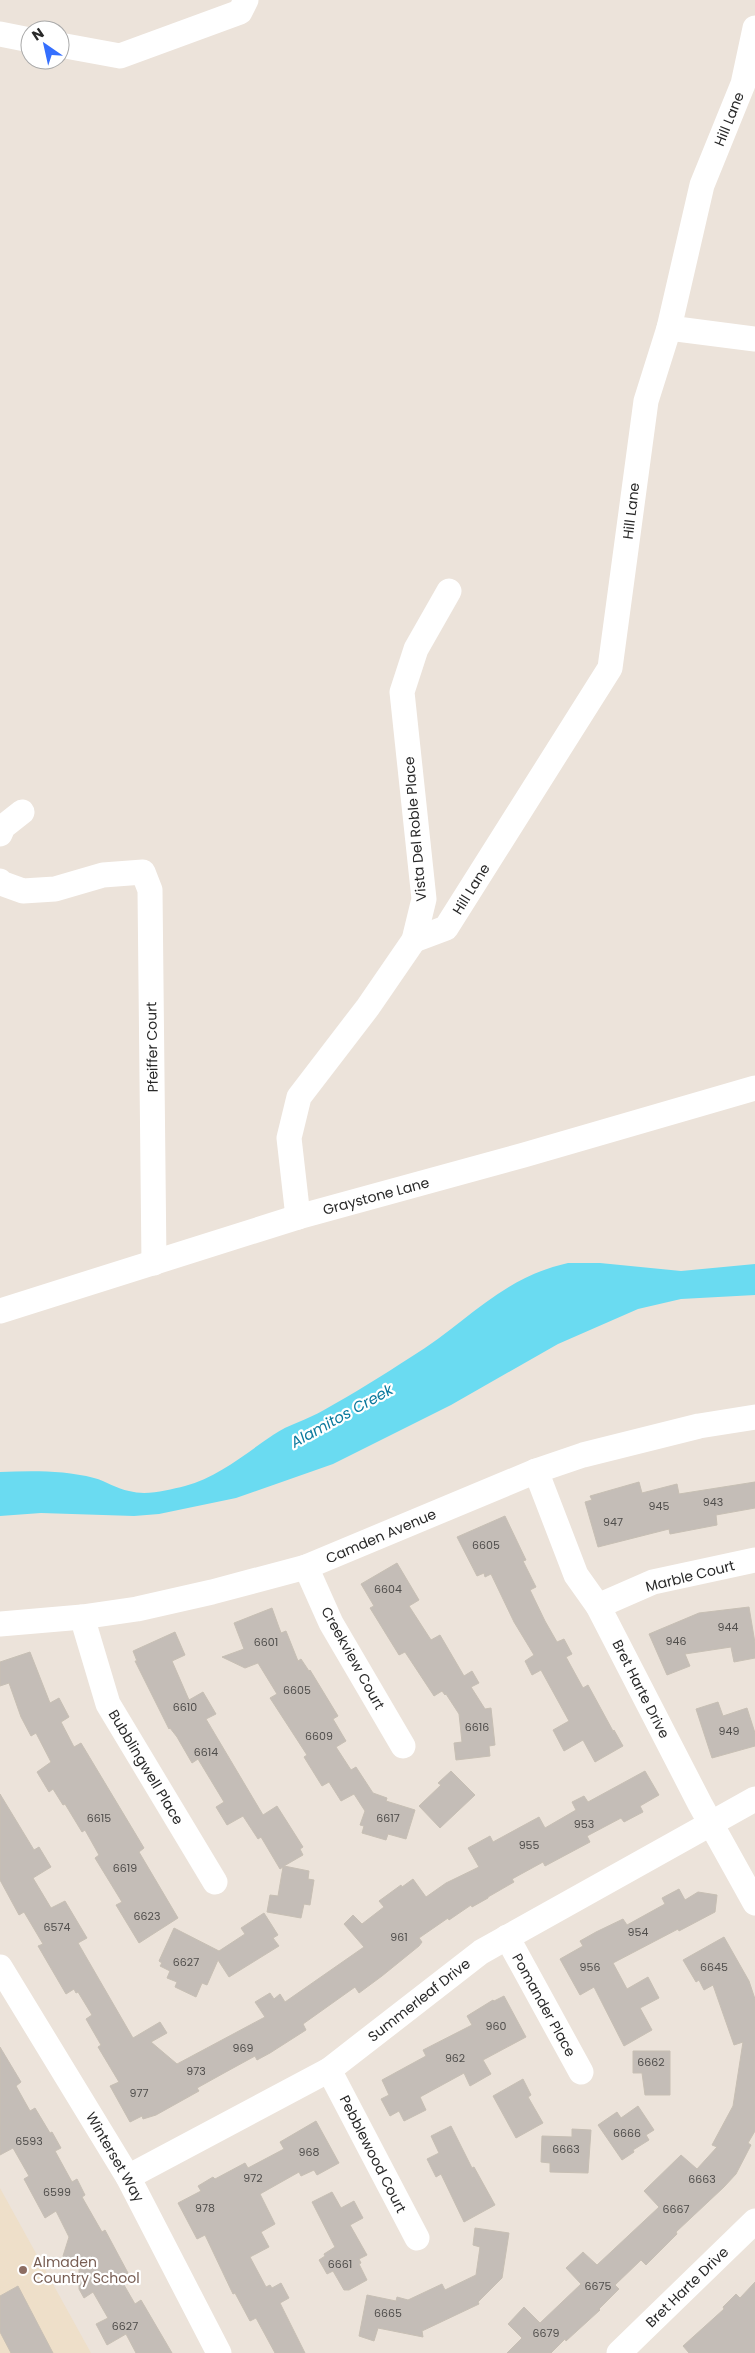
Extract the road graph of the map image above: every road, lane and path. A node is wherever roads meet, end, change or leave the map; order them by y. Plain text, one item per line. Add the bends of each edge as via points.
1 (243, 6) edge
2 (755, 28) edge
3 (0, 34) edge
4 (20, 38) edge
5 (70, 47) edge
6 (669, 328) junction
7 (755, 339) edge
8 (449, 591) dead end
9 (22, 812) dead end
10 (0, 834) edge
11 (0, 881) edge
12 (414, 940) junction
13 (755, 1088) edge
14 (298, 1217) junction
15 (154, 1263) junction
16 (0, 1311) edge
17 (755, 1417) edge
18 (536, 1471) junction
19 (755, 1560) edge
20 (306, 1567) junction
21 (598, 1606) junction
22 (82, 1617) junction
23 (0, 1624) edge
24 (403, 1746) dead end
25 (755, 1799) edge
26 (711, 1823) junction
27 (215, 1882) dead end
28 (755, 1903) edge
29 (507, 1937) junction
30 (0, 1967) edge
31 (329, 2070) junction
32 (581, 2072) dead end
33 (128, 2177) junction
34 (754, 2226) edge
35 (417, 2238) dead end
36 (219, 2353) edge
37 (619, 2353) edge

1 - 5 street via 120,56
2 - 6 street, Hill Lane via 744,84 702,185
3 - 4 street
6 - 7 street
6 - 12 street, Hill Lane via 646,401 610,668 446,928
8 - 12 street, Vista Del Roble Place via 416,650 402,692 424,899
9 - 10 street
11 - 15 street, Pfeiffer Court via 23,891 55,889 103,875 143,872 150,890
12 - 14 street, Vista Del Roble Place via 299,1097 290,1138
13 - 14 street, Graystone Lane
14 - 15 street, Graystone Lane
15 - 16 street, Graystone Lane
17 - 18 street, Camden Avenue via 636,1440
18 - 20 street, Camden Avenue
18 - 21 street, Bret Harte Drive via 576,1575
19 - 21 street, Marble Court via 653,1582
20 - 22 street, Camden Avenue via 137,1609
20 - 24 street, Creekview Court via 331,1624
21 - 26 street, Bret Harte Drive
22 - 23 street, Camden Avenue
22 - 27 street, Bubblingwell Place via 108,1704
25 - 26 street, Summerleaf Drive
26 - 28 street, Bret Harte Drive
26 - 29 street, Summerleaf Drive
29 - 31 street, Summerleaf Drive via 481,1952
29 - 32 street, Pomander Place
30 - 33 street, Winterset Way
31 - 33 street, Summerleaf Drive
31 - 35 street, Pebblewood Court
33 - 36 street, Winterset Way
34 - 37 street, Bret Harte Drive

